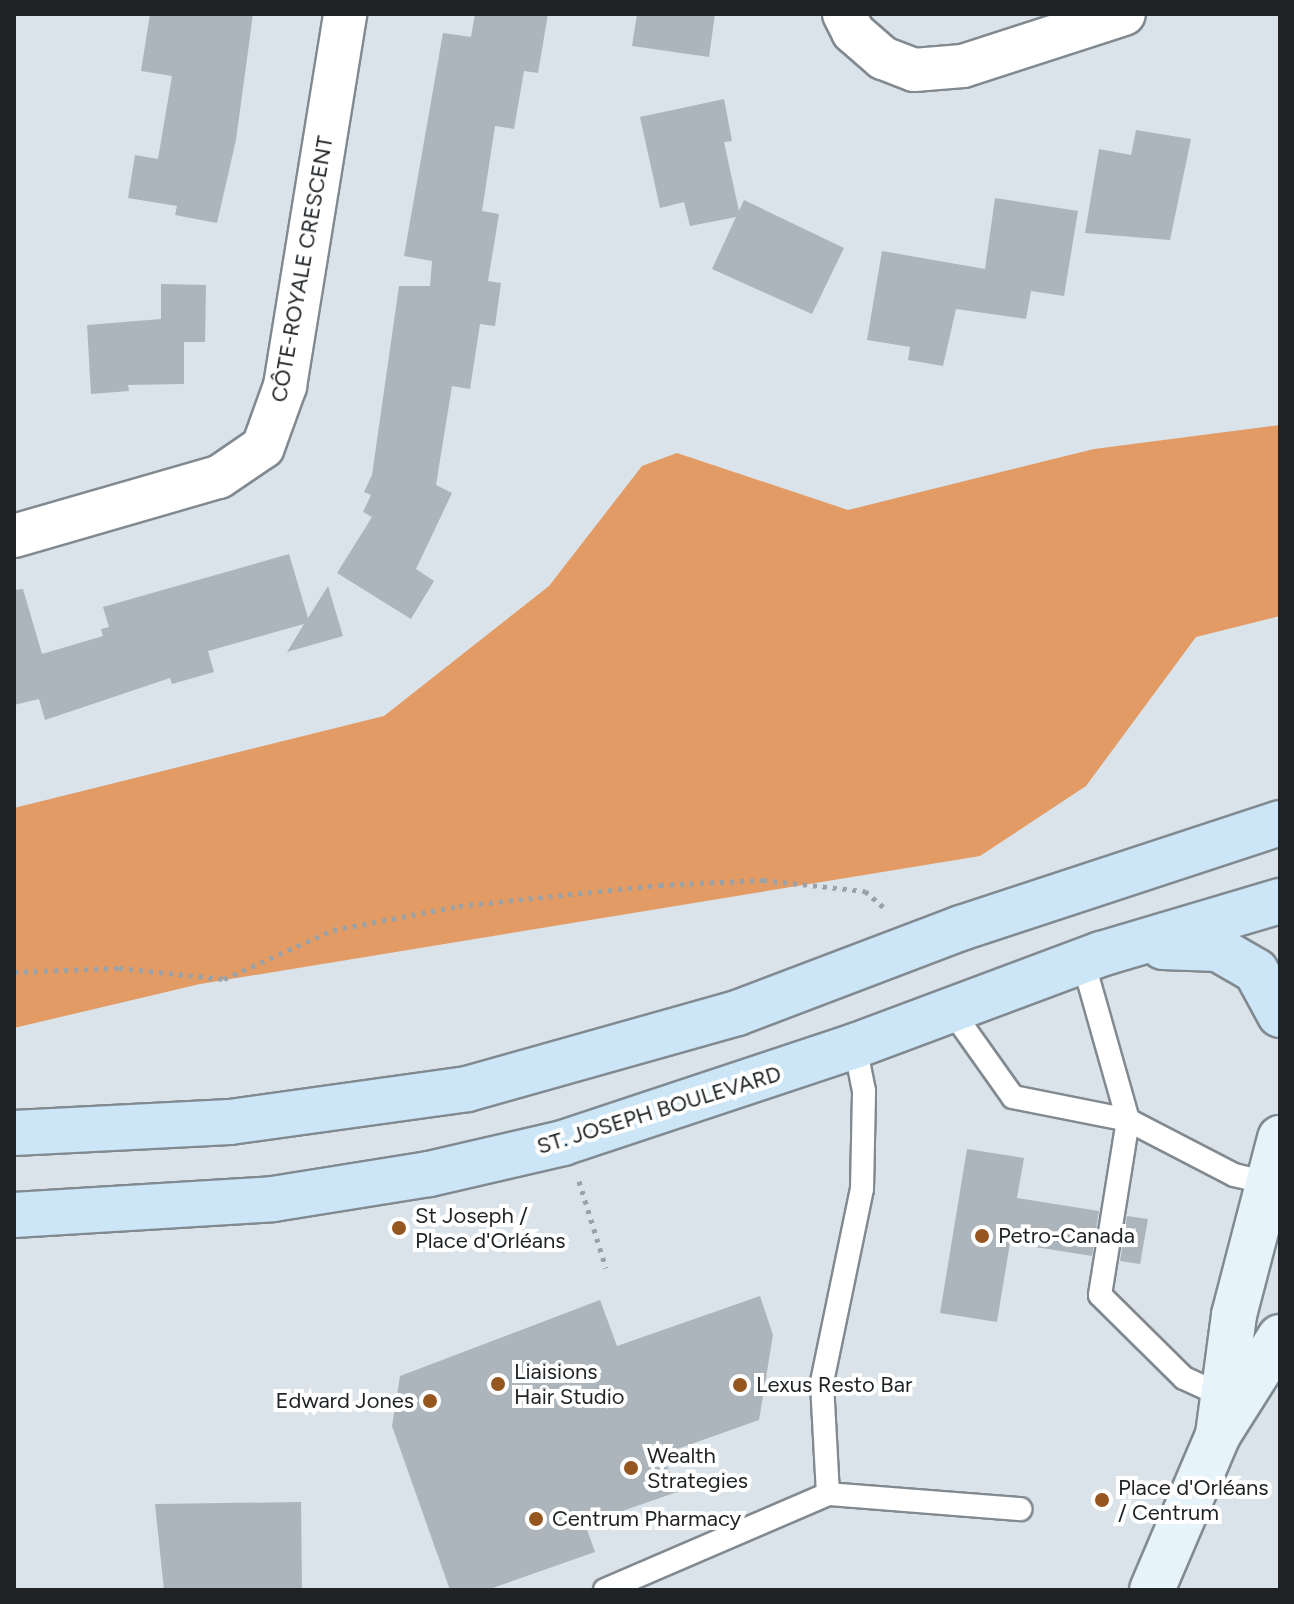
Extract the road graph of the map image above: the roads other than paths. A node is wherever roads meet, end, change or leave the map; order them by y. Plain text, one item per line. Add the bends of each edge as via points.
1 (345, 14) edge
2 (1124, 14) edge
3 (849, 23) edge
4 (14, 536) edge
5 (1280, 823) edge
6 (1280, 901) edge
7 (1092, 958) junction
8 (952, 1011) junction
9 (1280, 1015) edge
10 (855, 1046) junction
11 (1128, 1120) junction
12 (14, 1133) edge
13 (1280, 1138) edge
14 (1269, 1183) junction
15 (14, 1215) edge
16 (1280, 1337) edge
17 (1220, 1415) junction
18 (828, 1494) junction
19 (1020, 1509) dead end
20 (1172, 1547) junction
21 (605, 1590) edge
22 (1152, 1590) edge
23 (1185, 1590) edge

1 - 4 street, CÔTE-ROYALE CRESCENT via 285,386 263,447 219,477
2 - 3 street via 963,66 914,70 883,58
5 - 12 main road via 961,928 723,1018 467,1089 230,1122
6 - 7 main road, ST. JOSEPH BOULEVARD
7 - 8 main road, ST. JOSEPH BOULEVARD
7 - 9 main road via 1186,944 1218,949 1256,971
7 - 11 lane
8 - 10 main road, ST. JOSEPH BOULEVARD
8 - 11 lane via 1013,1097
10 - 15 main road, ST. JOSEPH BOULEVARD via 563,1143 429,1174 273,1199
10 - 18 lane via 864,1091 862,1189 822,1382
11 - 14 lane via 1234,1175
11 - 17 lane via 1100,1295
13 - 14 main road
14 - 17 main road via 1234,1315
16 - 17 main road
17 - 20 main road
18 - 19 lane
18 - 21 lane
20 - 22 main road
20 - 23 main road

